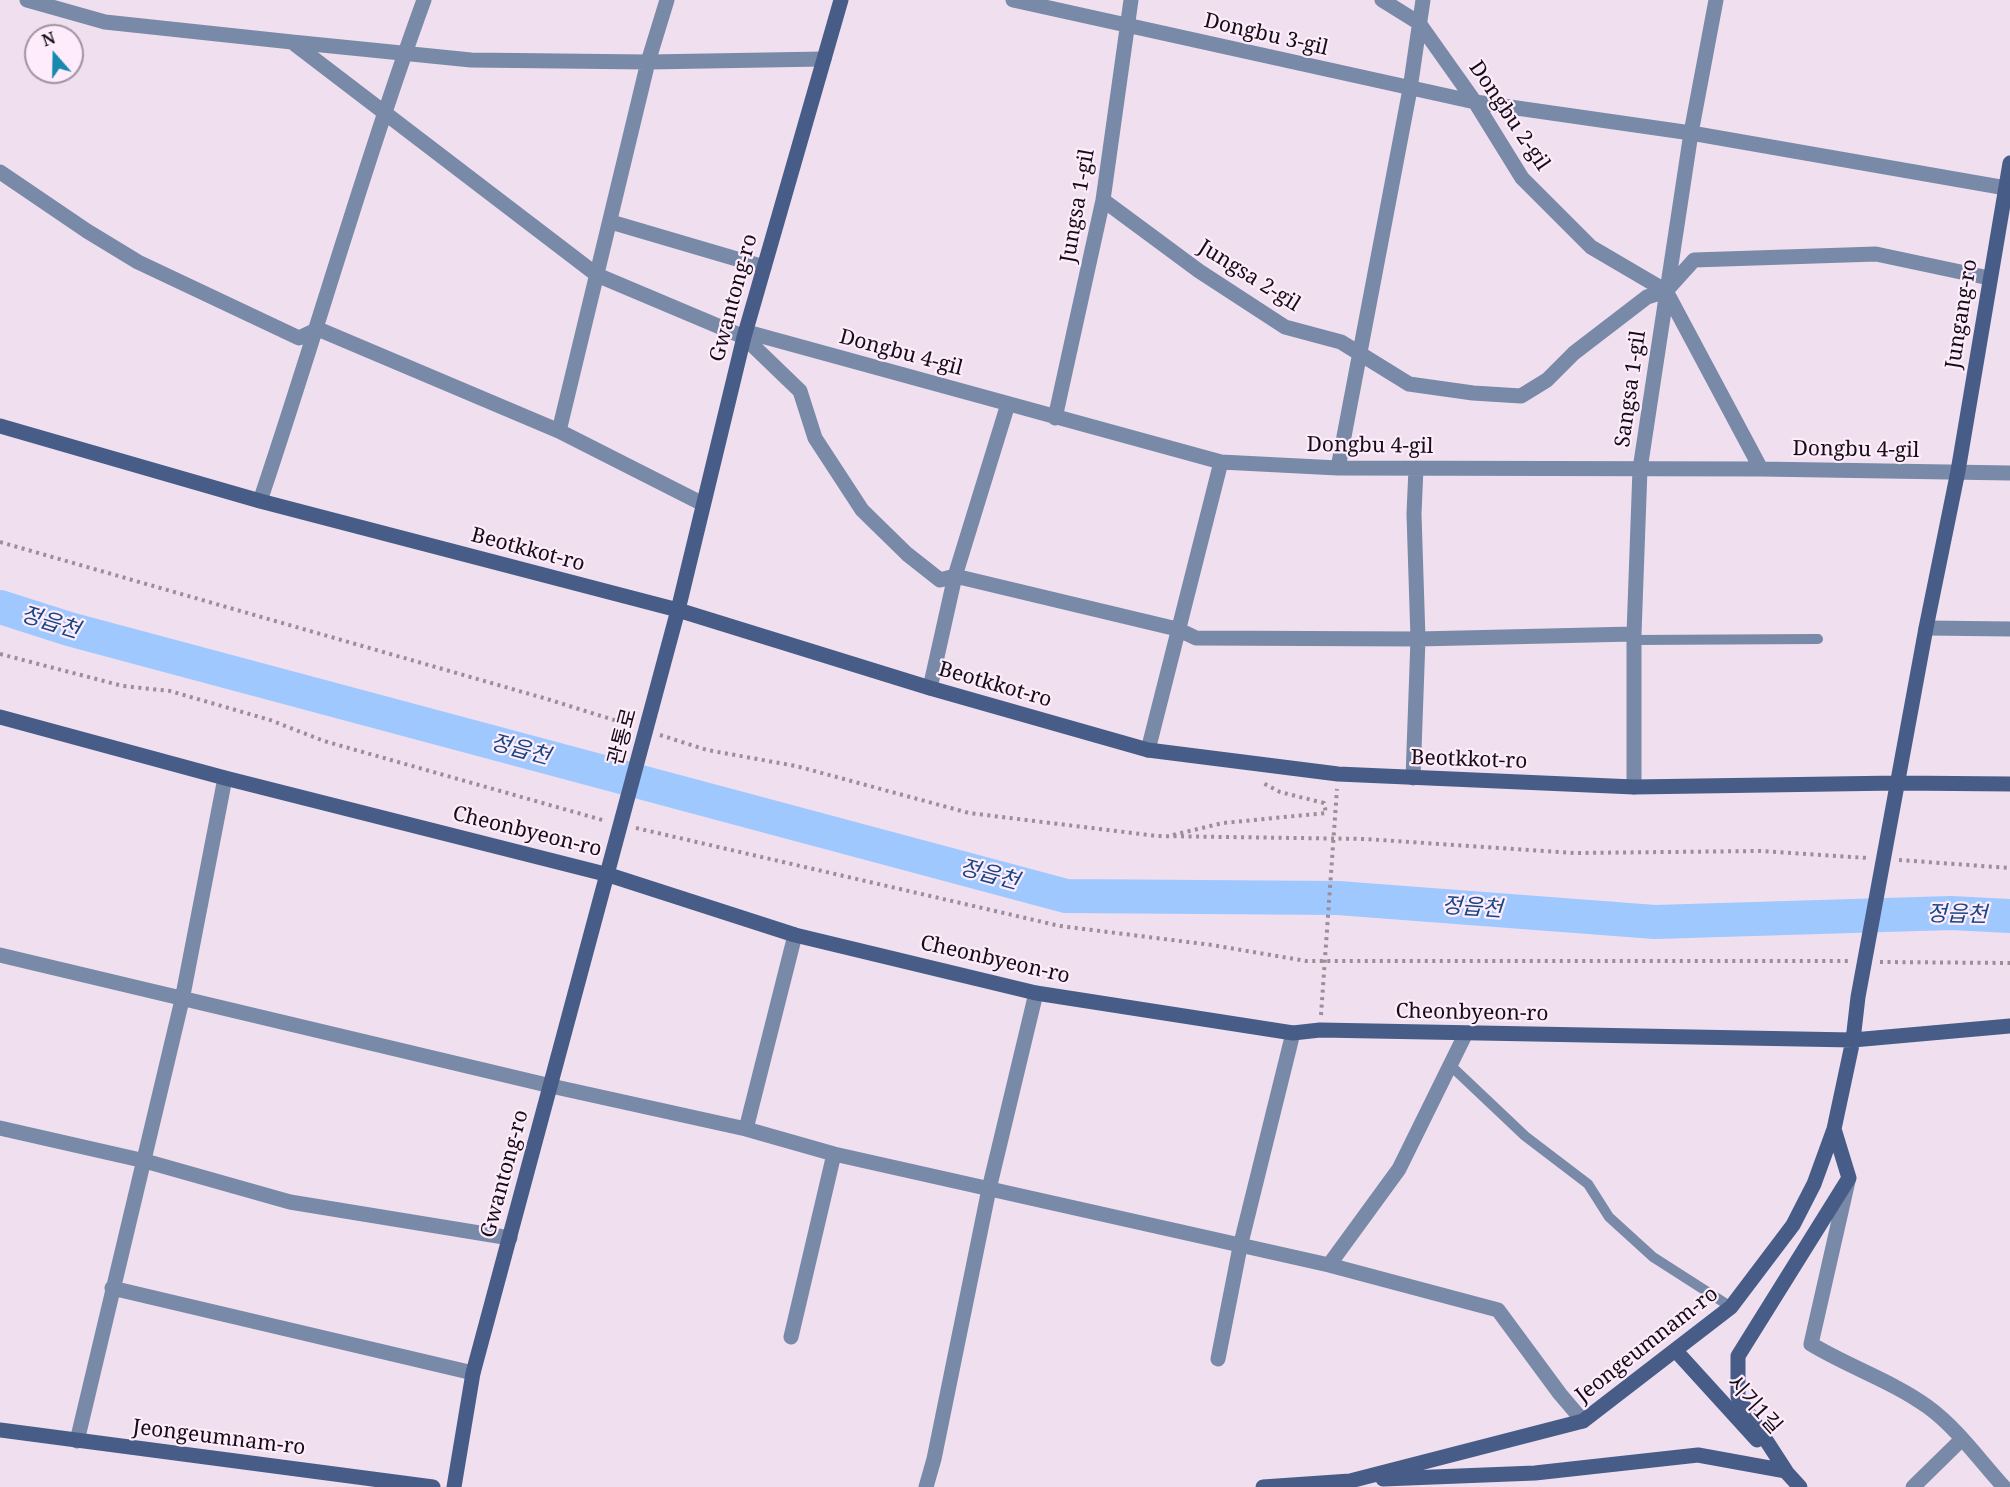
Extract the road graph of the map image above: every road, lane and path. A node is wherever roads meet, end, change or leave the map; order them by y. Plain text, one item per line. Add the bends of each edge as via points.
1 (27, 0) edge
2 (424, 0) edge
3 (667, 0) edge
4 (841, 0) edge
5 (1013, 0) edge
6 (1131, 0) edge
7 (1382, 0) edge
8 (1423, 0) edge
9 (1716, 0) edge
10 (1419, 23) junction
11 (1126, 25) junction
12 (292, 42) junction
13 (406, 51) junction
14 (824, 59) junction
15 (648, 62) junction
16 (1410, 89) junction
17 (1474, 102) junction
18 (385, 111) junction
19 (1691, 133) junction
20 (2010, 163) edge
21 (0, 172) edge
22 (2007, 190) edge
23 (1103, 200) junction
24 (611, 222) junction
25 (764, 267) junction
26 (597, 274) junction
27 (1989, 278) junction
28 (1666, 291) junction
29 (318, 328) junction
30 (745, 335) junction
31 (1358, 353) junction
32 (1008, 404) junction
33 (1055, 418) junction
34 (0, 426) edge
35 (559, 431) junction
36 (1221, 462) junction
37 (1338, 468) junction
38 (1416, 468) junction
39 (1640, 469) junction
40 (1761, 469) junction
41 (1958, 471) junction
42 (2010, 472) edge
43 (260, 501) junction
44 (703, 504) junction
45 (0, 542) edge
46 (955, 576) junction
47 (678, 610) junction
48 (1926, 627) junction
49 (1177, 629) junction
50 (2010, 629) edge
51 (1634, 637) junction
52 (1418, 639) junction
53 (1818, 639) dead end
54 (0, 654) edge
55 (930, 688) junction
56 (0, 717) edge
57 (638, 728) dead end
58 (650, 731) dead end
59 (1148, 750) junction
60 (1251, 762) junction
61 (225, 778) junction
62 (1413, 778) junction
63 (1898, 783) junction
64 (2010, 784) edge
65 (1634, 788) junction
66 (1337, 797) dead end
67 (612, 823) dead end
68 (634, 828) dead end
69 (1166, 837) junction
70 (1879, 859) dead end
71 (1891, 860) dead end
72 (2010, 868) edge
73 (609, 875) junction
74 (795, 935) junction
75 (0, 955) edge
76 (1852, 961) dead end
77 (1875, 962) dead end
78 (2010, 963) edge
79 (1036, 993) junction
80 (1321, 996) dead end
81 (182, 1000) junction
82 (2010, 1026) edge
83 (1293, 1033) junction
84 (1464, 1035) junction
85 (1853, 1040) junction
86 (1450, 1065) junction
87 (551, 1086) junction
88 (0, 1128) edge
89 (746, 1129) junction
90 (1834, 1129) junction
91 (834, 1154) junction
92 (145, 1161) junction
93 (1849, 1178) junction
94 (989, 1189) junction
95 (510, 1238) junction
96 (1240, 1247) junction
97 (1329, 1265) junction
98 (112, 1288) junction
99 (1731, 1307) junction
100 (791, 1336) dead end
101 (1676, 1351) junction
102 (1218, 1359) dead end
103 (473, 1373) junction
104 (1583, 1421) junction
105 (0, 1430) edge
106 (1961, 1440) junction
107 (76, 1441) junction
108 (1785, 1472) junction
109 (1350, 1481) junction
110 (433, 1487) edge
111 (454, 1487) edge
112 (926, 1487) edge
113 (1263, 1487) edge
114 (1800, 1487) edge
115 (1913, 1487) edge
116 (2004, 1487) edge

1 - 12 street via 105,22
2 - 13 street
3 - 15 street
4 - 14 street, Gwantong-ro
5 - 11 street, Dongbu 3-gil
6 - 11 street, Jungsa 1-gil
7 - 10 street, Dongbu 2-gil
8 - 10 street
9 - 19 street, Sangsa 1-gil
10 - 16 street
10 - 17 street, Dongbu 2-gil
11 - 16 street, Dongbu 3-gil
11 - 23 street, Jungsa 1-gil
12 - 13 street
12 - 18 street
13 - 15 street via 471,60
13 - 18 street
14 - 15 street
14 - 25 street, Gwantong-ro
15 - 24 street
16 - 17 street, Dongbu 3-gil
16 - 31 street
17 - 19 street, Dongbu 3-gil
17 - 28 street, Dongbu 2-gil via 1522,178 1591,246
18 - 26 street
18 - 29 street
19 - 22 street, Dongbu 3-gil
19 - 28 street, Sangsa 1-gil
20 - 22 street, Jungang-ro
21 - 29 street via 138,262 299,338
22 - 27 street, Jungang-ro
23 - 31 street, Jungsa 2-gil via 1199,271 1285,327 1341,342
23 - 33 street, Jungsa 1-gil
24 - 25 street
24 - 26 street
25 - 30 street, Gwantong-ro
26 - 30 street
26 - 35 street
27 - 28 street via 1876,254 1694,260
27 - 41 street, Jungang-ro
28 - 31 street, Jungsa 2-gil via 1647,297 1521,396 1409,384
28 - 39 street, Sangsa 1-gil
28 - 40 street
29 - 35 street
29 - 43 street
30 - 32 street, Dongbu 4-gil
30 - 44 street, Gwantong-ro
30 - 46 street via 801,391 815,438 862,510 940,580
31 - 37 street
32 - 33 street, Dongbu 4-gil
32 - 46 street
33 - 36 street, Dongbu 4-gil
34 - 43 street, Beotkkot-ro
35 - 44 street
36 - 37 street, Dongbu 4-gil
36 - 49 street
37 - 38 street, Dongbu 4-gil
38 - 39 street, Dongbu 4-gil
38 - 52 street via 1414,567
39 - 40 street, Dongbu 4-gil
39 - 51 street, Sangsa 1-gil
40 - 41 street, Dongbu 4-gil
41 - 42 street, Dongbu 4-gil
41 - 48 street, Jungang-ro
43 - 47 street, Beotkkot-ro
44 - 47 street, Gwantong-ro
45 - 57 path
46 - 49 street
46 - 55 street
47 - 55 street, Beotkkot-ro
47 - 73 street, 관통로
48 - 50 street
48 - 63 street, Jungang-ro
49 - 52 street via 1197,638
49 - 59 street
51 - 52 street
51 - 53 lane
51 - 65 street, Sangsa 1-gil
52 - 62 street
54 - 67 path via 123,686 170,691 270,720 324,741
55 - 59 street, Beotkkot-ro
56 - 61 street, Cheonbyeon-ro
58 - 69 path via 707,750 796,766 969,813
59 - 60 street, Beotkkot-ro
60 - 62 street, Beotkkot-ro via 1338,774
60 - 69 path via 1257,780 1280,792 1324,803 1326,813 1224,823
61 - 73 street, Cheonbyeon-ro
61 - 81 street
62 - 65 street, Beotkkot-ro
63 - 64 street, Beotkkot-ro
63 - 65 street, Beotkkot-ro
63 - 85 street, Jeongeumnam-ro
66 - 80 path
68 - 76 path via 1060,926 1306,961
69 - 70 path via 1366,839 1575,853 1760,851
71 - 72 path
73 - 74 street, Cheonbyeon-ro
73 - 87 street, Gwantong-ro
74 - 79 street, Cheonbyeon-ro
74 - 89 street
75 - 81 street
77 - 78 path
79 - 83 street, Cheonbyeon-ro
79 - 94 street
81 - 87 street
81 - 92 street
82 - 85 street, Cheonbyeon-ro
83 - 84 street, Cheonbyeon-ro via 1320,1030
83 - 96 street
84 - 85 street, Cheonbyeon-ro
84 - 86 street
85 - 90 street, Jeongeumnam-ro
86 - 97 street via 1399,1169
86 - 99 lane via 1525,1136 1588,1184 1609,1217 1653,1257
87 - 89 street
87 - 95 street, Gwantong-ro
88 - 92 street
89 - 91 street
90 - 93 street
90 - 99 street, Jeongeumnam-ro via 1814,1184 1793,1225
91 - 94 street
91 - 100 street
92 - 95 street via 290,1202
92 - 98 street
93 - 106 street via 1811,1344 1842,1363 1890,1383 1929,1408
93 - 108 street via 1738,1356 1738,1397
94 - 96 street
94 - 112 street
95 - 103 street, Gwantong-ro
96 - 97 street
96 - 102 street
97 - 104 street via 1498,1310
98 - 103 street
98 - 107 street
99 - 101 street, Jeongeumnam-ro
101 - 104 street, Jeongeumnam-ro
101 - 108 street, 시기1길
103 - 111 street, Gwantong-ro
104 - 109 street, Jeongeumnam-ro
105 - 107 street, Jeongeumnam-ro
106 - 115 street
106 - 116 street
107 - 110 street, Jeongeumnam-ro
108 - 109 street via 1698,1455 1535,1473
108 - 114 street, 시기1길
109 - 113 street, Jeongeumnam-ro

